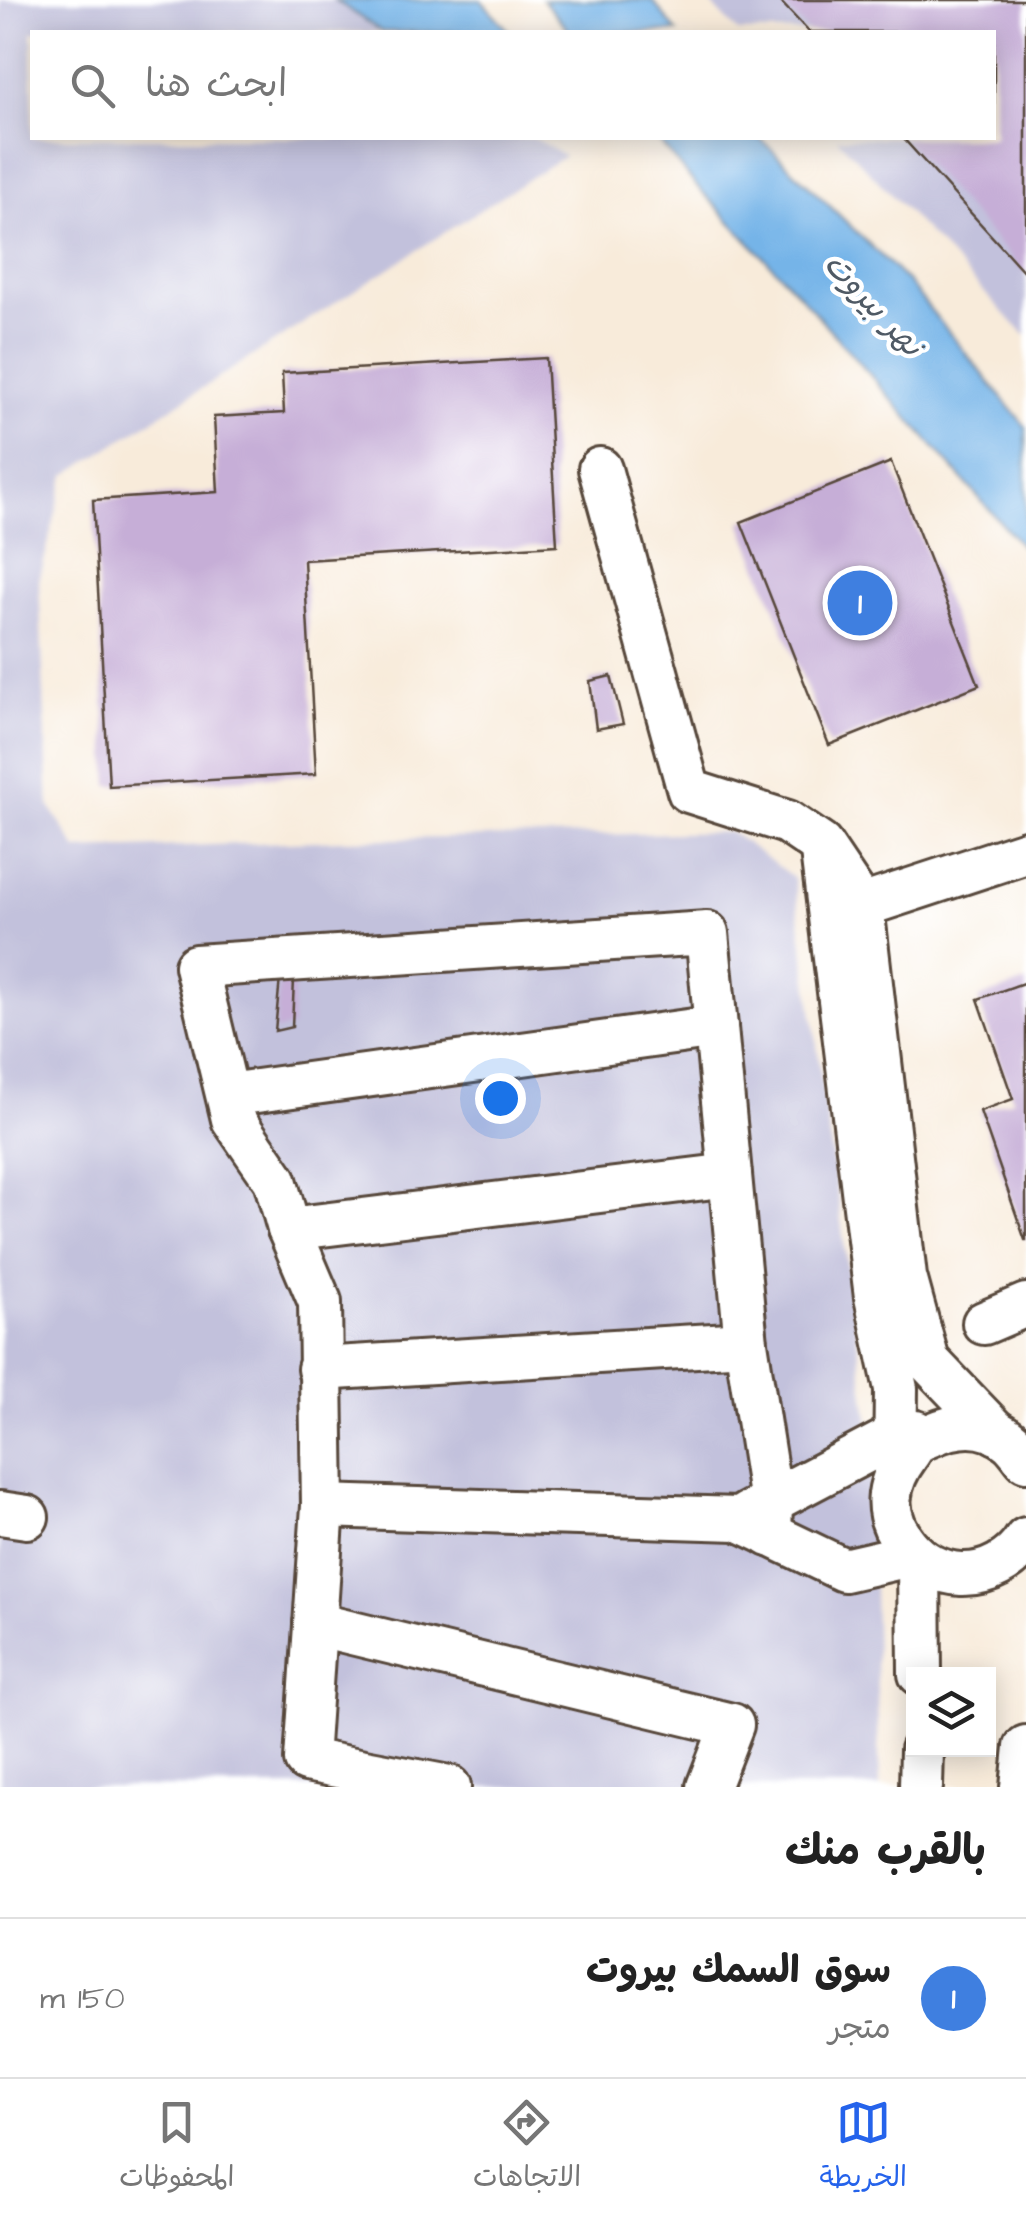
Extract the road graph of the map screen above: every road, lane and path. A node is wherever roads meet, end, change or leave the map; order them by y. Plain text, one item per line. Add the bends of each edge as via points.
1 (600, 469) dead end
2 (1026, 852) edge
3 (846, 911) junction
4 (716, 1027) junction
5 (228, 1095) junction
6 (730, 1175) junction
7 (289, 1229) junction
8 (1026, 1305) edge
9 (984, 1323) dead end
10 (746, 1343) junction
11 (319, 1369) junction
12 (1015, 1445) edge
13 (895, 1454) junction
14 (323, 1506) junction
15 (760, 1519) junction
16 (1026, 1539) edge
17 (916, 1557) junction
18 (315, 1624) junction
19 (920, 1667) edge
20 (1026, 1747) edge
21 (922, 1757) edge
22 (449, 1787) edge
23 (708, 1787) edge
24 (921, 1787) edge
25 (1022, 1787) edge

1 - 3 street via 689,791 786,822 821,845
2 - 3 street
3 - 12 street via 905,1278 928,1361
3 - 13 street via 876,1297 896,1389
4 - 5 street
4 - 5 street via 708,933 196,966
4 - 6 street
5 - 7 street via 233,1119 275,1180
6 - 7 street
6 - 10 street
7 - 11 street via 320,1302
8 - 9 street
10 - 11 street
10 - 15 street
11 - 14 street
12 - 13 street via 974,1426 951,1426
13 - 15 street
13 - 17 street via 891,1516
14 - 15 street
14 - 18 street
15 - 17 street via 844,1570
16 - 17 street via 1004,1563 983,1572 939,1570
17 - 19 street
18 - 22 street via 306,1760
18 - 23 street via 732,1725
20 - 25 street
21 - 24 street

